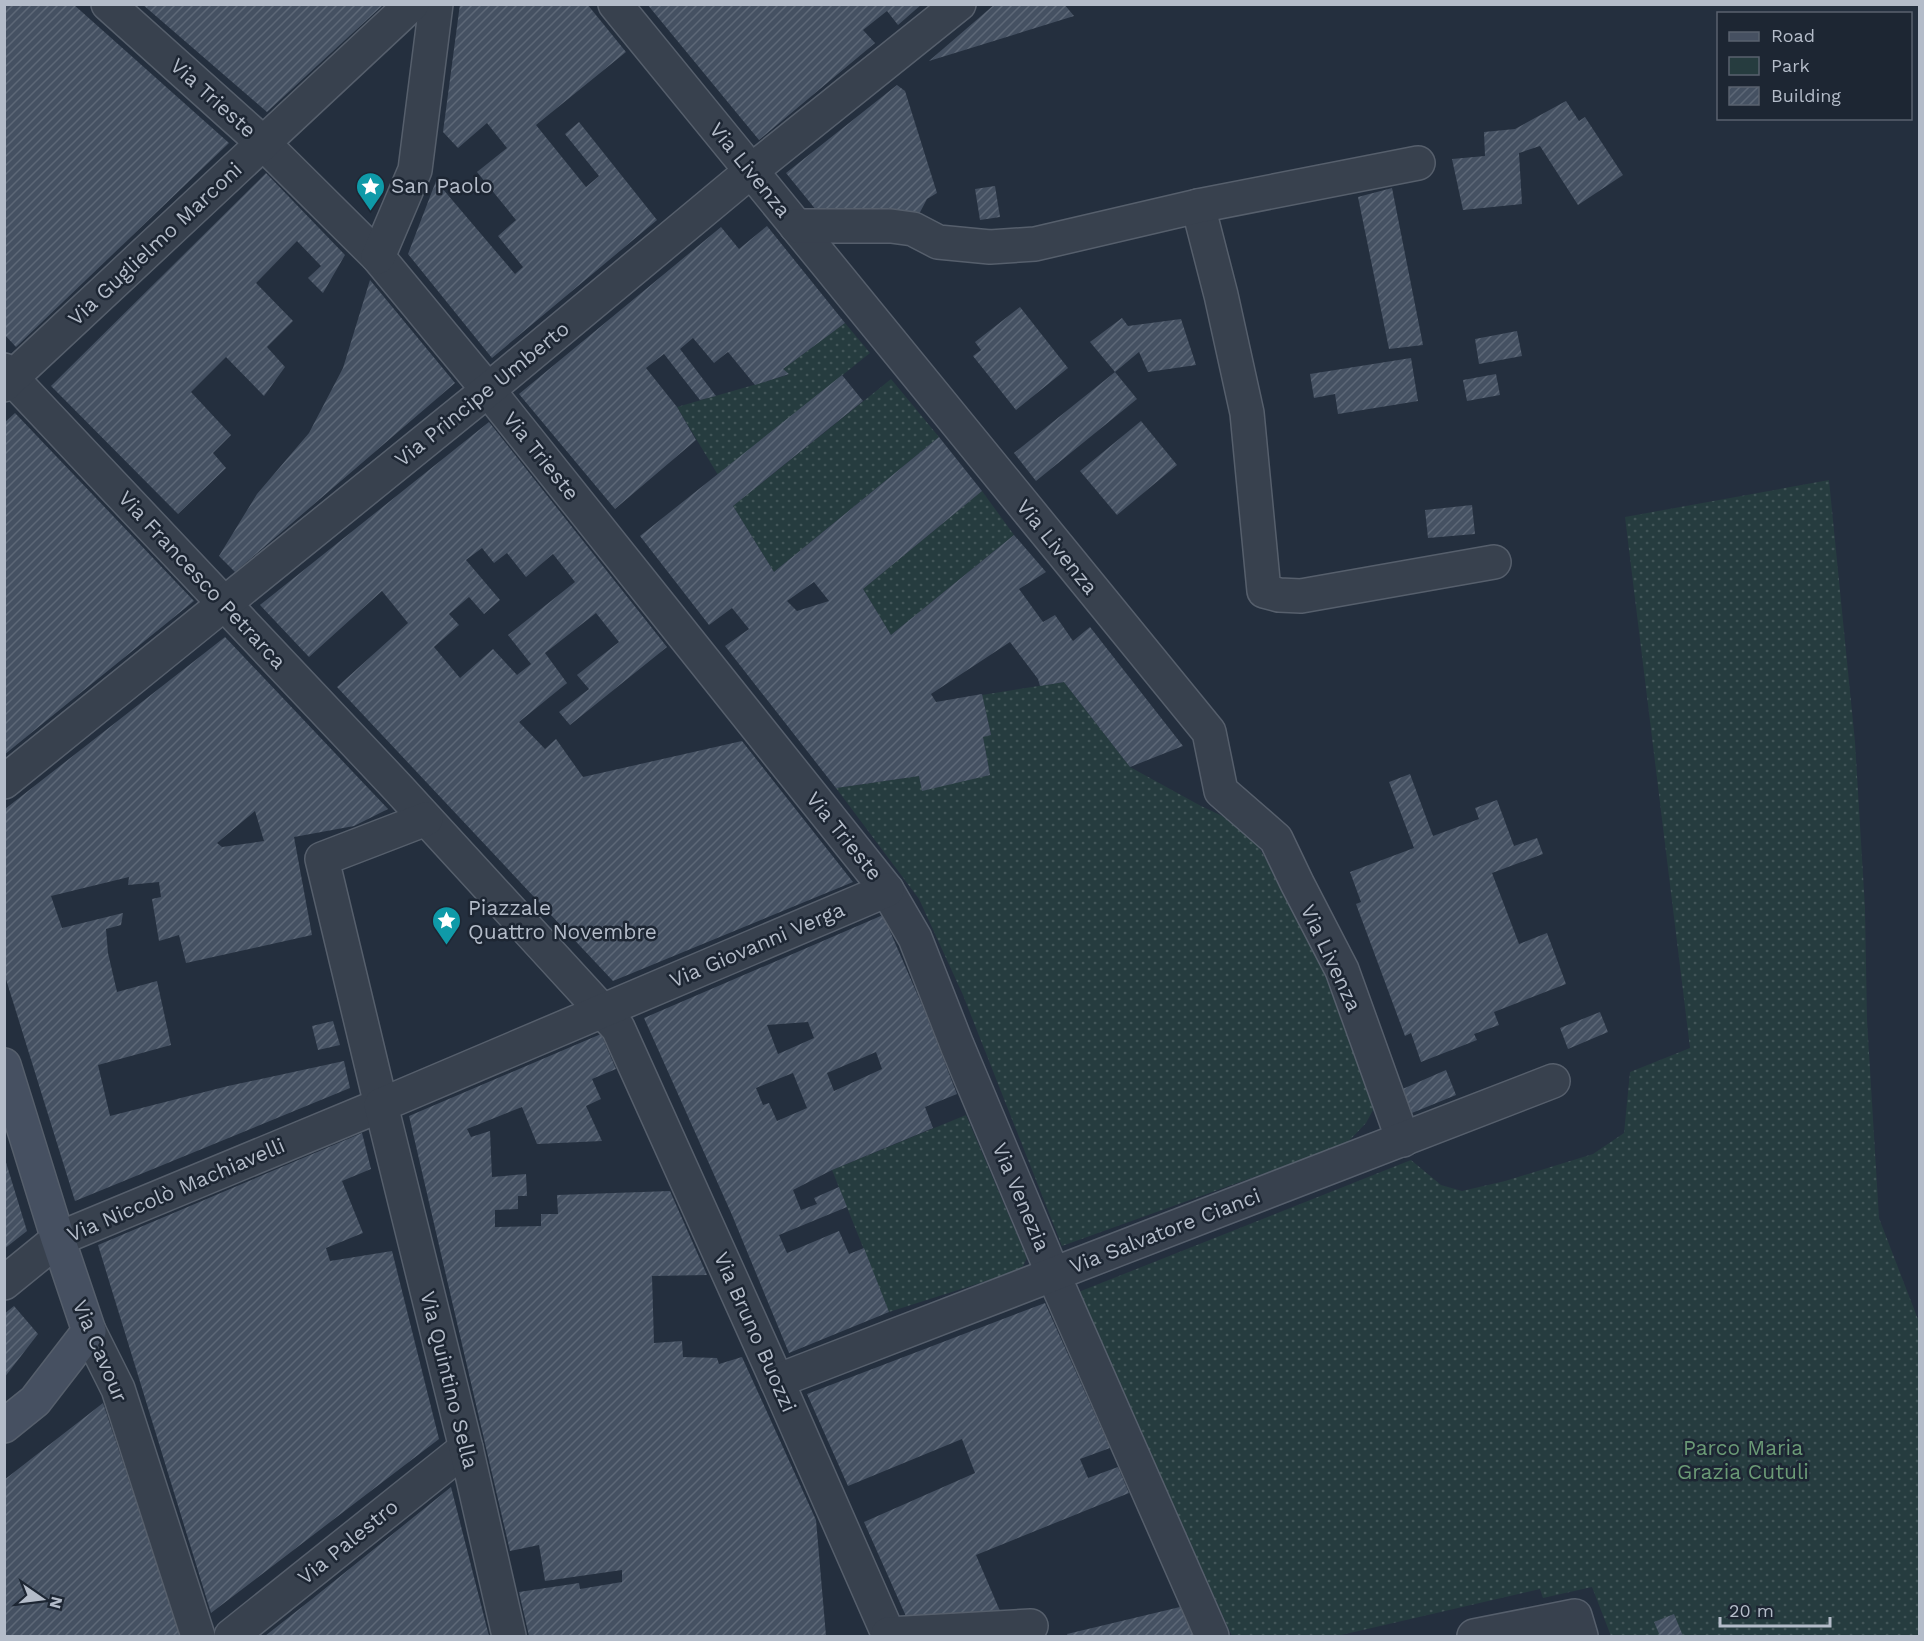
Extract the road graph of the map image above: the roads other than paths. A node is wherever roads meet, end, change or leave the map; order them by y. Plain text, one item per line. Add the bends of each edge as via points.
1 (108, 4) edge
2 (412, 4) edge
3 (436, 4) edge
4 (615, 4) edge
5 (959, 4) edge
6 (263, 143) junction
7 (1418, 163) dead end
8 (751, 171) junction
9 (1198, 206) junction
10 (796, 226) junction
11 (378, 257) junction
12 (7, 378) edge
13 (488, 390) junction
14 (1494, 562) dead end
15 (225, 604) junction
16 (4, 782) edge
17 (426, 819) junction
18 (887, 890) junction
19 (616, 1013) junction
20 (4, 1065) edge
21 (1553, 1081) dead end
22 (375, 1115) junction
23 (1403, 1140) junction
24 (58, 1239) junction
25 (1053, 1274) junction
26 (4, 1282) edge
27 (89, 1331) junction
28 (777, 1382) junction
29 (4, 1426) edge
30 (466, 1448) junction
31 (1031, 1626) dead end
32 (888, 1635) edge
33 (198, 1636) edge
34 (231, 1636) edge
35 (509, 1636) edge
36 (1212, 1636) edge
37 (1474, 1636) edge
38 (1581, 1636) edge

1 - 6 street, Via Trieste
2 - 6 street, Via Guglielmo Marconi
3 - 11 street via 415,170
4 - 8 street, Via Livenza
5 - 8 street, Via Principe Umberto
6 - 11 street, Via Trieste
6 - 12 street, Via Guglielmo Marconi
7 - 9 street
8 - 10 street, Via Livenza
8 - 13 street, Via Principe Umberto
9 - 10 street via 1013,246 938,242 912,229 891,226
9 - 14 street via 1247,413 1264,591 1301,596
10 - 23 street, Via Livenza via 1209,732 1221,791 1276,838 1342,970
11 - 13 street, Via Trieste
12 - 15 street, Via Francesco Petrarca
13 - 15 street, Via Principe Umberto
13 - 18 street, Via Trieste
15 - 16 street, Via Principe Umberto
15 - 17 street, Via Francesco Petrarca
17 - 19 street, Via Bruno Buozzi
17 - 22 street, Via Quintino Sella via 322,859
18 - 19 street, Via Giovanni Verga
18 - 25 street, Via Venezia via 915,938
19 - 22 street, Via Giovanni Verga
19 - 28 street, Via Bruno Buozzi
20 - 24 street, Via Cavour
21 - 23 street, Via Salvatore Cianci
22 - 24 street, Via Niccolò Machiavelli
22 - 30 street, Via Quintino Sella
23 - 25 street, Via Salvatore Cianci
24 - 26 street, Via Niccolò Machiavelli
24 - 27 street, Via Cavour
25 - 28 street, Via Salvatore Cianci
25 - 36 street, Via Venezia
27 - 29 street via 35,1401
27 - 33 street, Via Cavour via 118,1389
28 - 32 street, Via Bruno Buozzi
30 - 34 street, Via Palestro
30 - 35 street, Via Quintino Sella
31 - 32 street
37 - 38 street via 1575,1616

